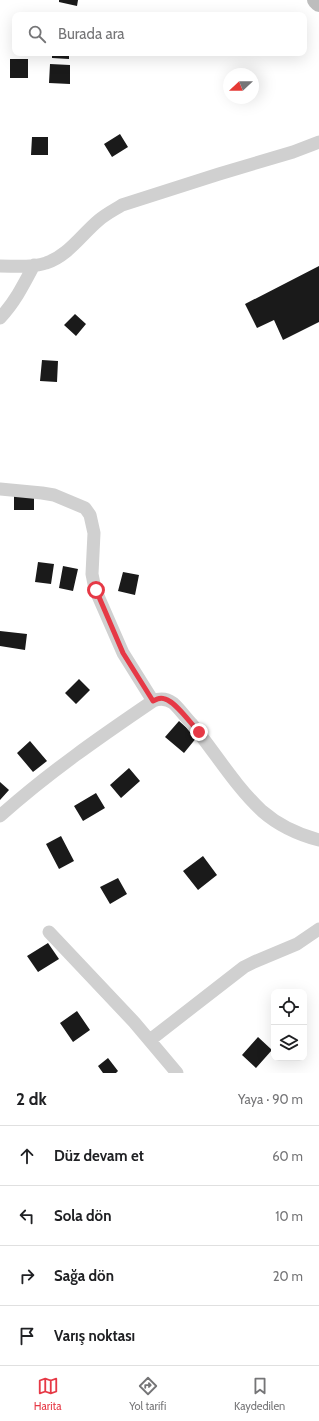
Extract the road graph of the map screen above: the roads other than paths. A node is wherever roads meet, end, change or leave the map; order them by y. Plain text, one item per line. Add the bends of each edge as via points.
1 (316, 0) edge
2 (319, 3) edge
3 (319, 142) edge
4 (34, 265) junction
5 (0, 266) edge
6 (0, 318) edge
7 (0, 489) edge
8 (153, 701) junction
9 (0, 816) edge
10 (319, 840) edge
11 (319, 929) edge
12 (49, 932) dead end
13 (150, 1040) junction
14 (177, 1073) edge

1 - 2 street
3 - 4 street via 122,205 100,219 54,260
4 - 5 street
4 - 6 street via 20,292
7 - 8 street via 54,495 85,508 90,515 94,533 92,574 96,590 123,653
8 - 9 street via 76,754
8 - 10 street via 159,698 173,703 263,811 291,829
11 - 13 street via 297,944 244,967
12 - 13 street
13 - 14 street

